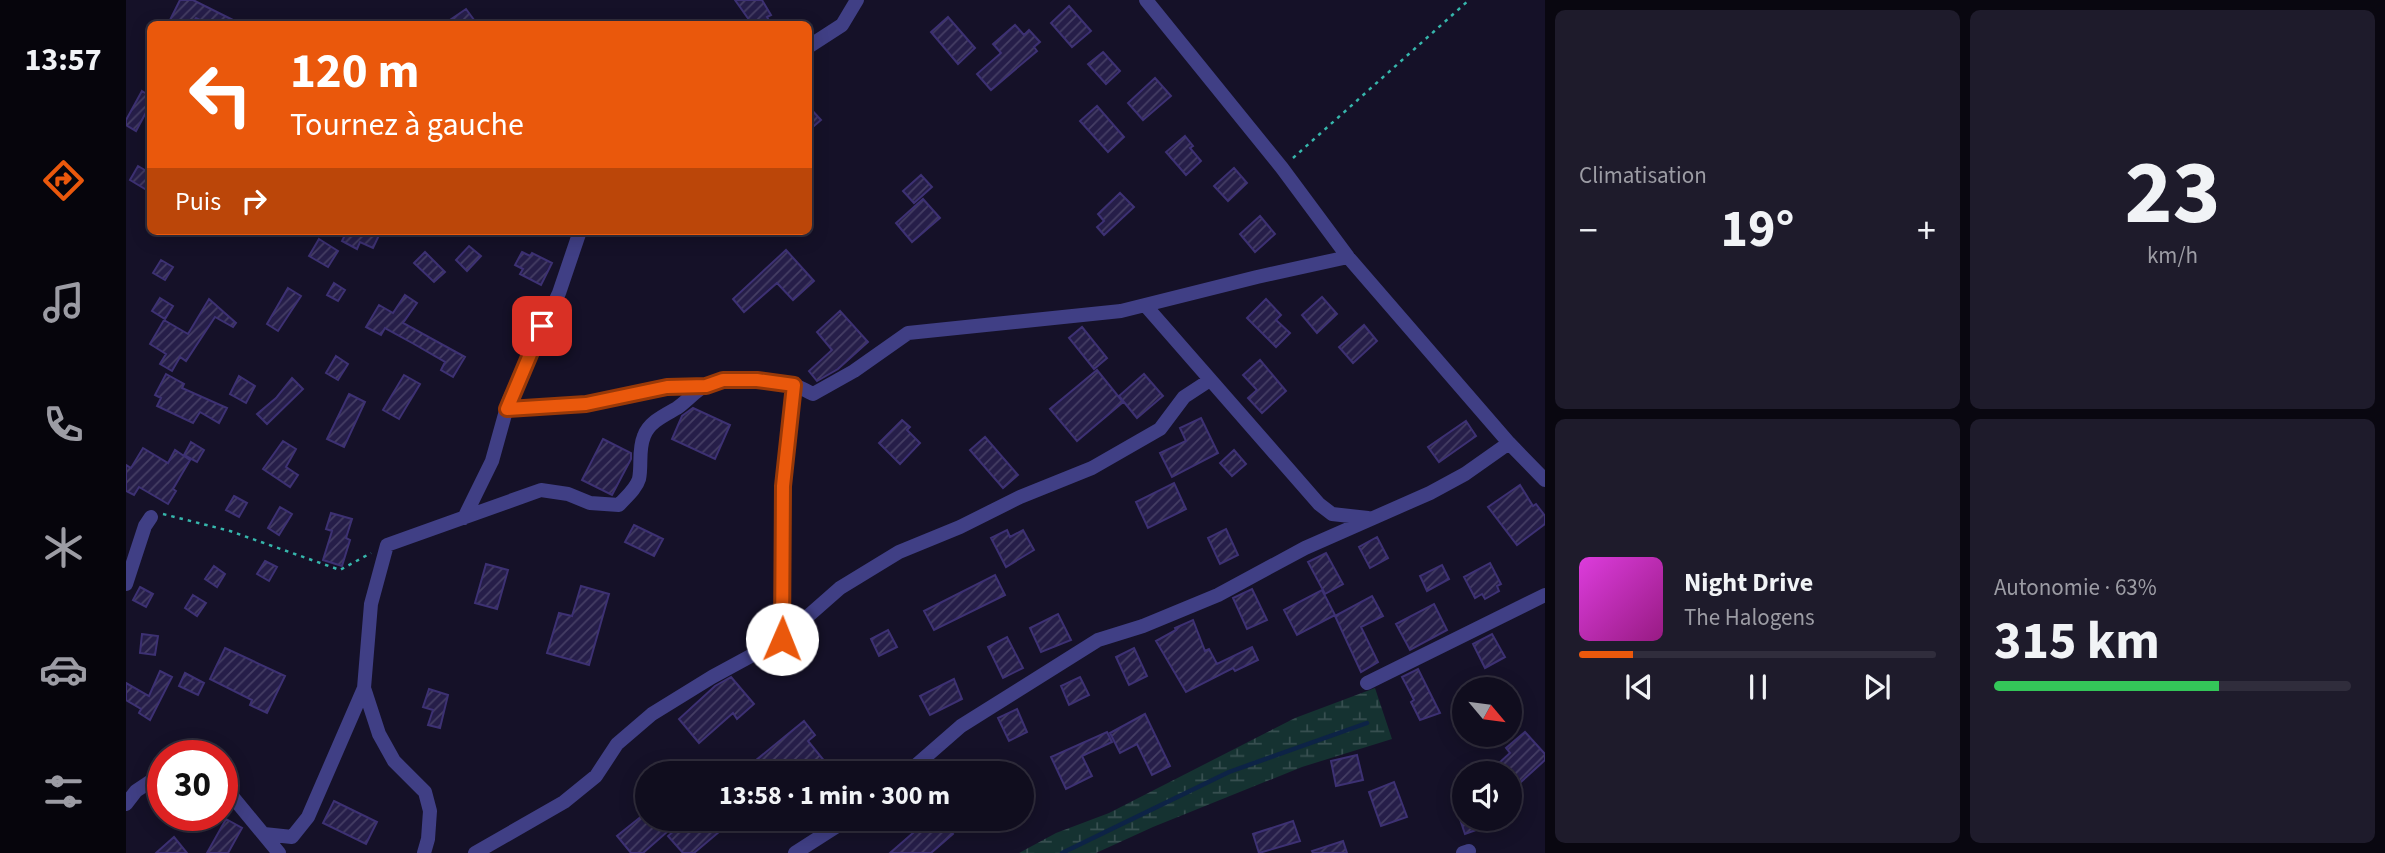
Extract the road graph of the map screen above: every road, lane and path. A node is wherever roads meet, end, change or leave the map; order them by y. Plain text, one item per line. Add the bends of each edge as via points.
1 (857, 0) edge
2 (1146, 0) edge
3 (1469, 0) edge
4 (812, 44) edge
5 (1282, 167) junction
6 (579, 235) edge
7 (1348, 257) junction
8 (1145, 305) junction
9 (1210, 380) junction
10 (794, 385) junction
11 (706, 386) junction
12 (507, 409) junction
13 (1509, 443) junction
14 (1545, 480) edge
15 (151, 517) joint
16 (464, 518) junction
17 (1369, 518) junction
18 (387, 545) junction
19 (126, 584) edge
20 (1545, 595) edge
21 (782, 639) junction
22 (1367, 683) dead end
23 (364, 688) junction
24 (921, 761) edge
25 (147, 784) edge
26 (238, 802) edge
27 (126, 804) edge
28 (829, 831) edge
29 (264, 834) junction
30 (279, 853) edge
31 (424, 853) edge
32 (475, 853) edge
33 (795, 853) edge

1 - 4 street via 842,25
2 - 5 street
3 - 5 path
5 - 7 street
6 - 12 street via 559,293
7 - 8 street
7 - 13 street
8 - 9 street
8 - 10 street via 908,333 813,394
9 - 17 street via 1319,503 1332,514
9 - 21 street via 1184,397 1160,429 1091,468 899,552 840,587
10 - 11 street via 723,380
10 - 21 street via 783,486
11 - 12 street via 667,387 586,404
11 - 16 street via 644,434 639,479 619,505 590,503 541,490
12 - 16 street via 492,461
13 - 14 street
13 - 17 street via 1465,474
15 - 18 path via 159,513 230,531 340,570
15 - 19 street
16 - 18 street
17 - 24 street via 1218,595 1098,640 961,726
18 - 23 street via 371,604
20 - 22 street
21 - 32 street via 652,714 617,744 596,776 564,802
23 - 29 street via 307,817 292,837
23 - 31 street via 379,734 394,761 425,792 430,811
25 - 27 street
26 - 29 street
28 - 33 street
29 - 30 street

